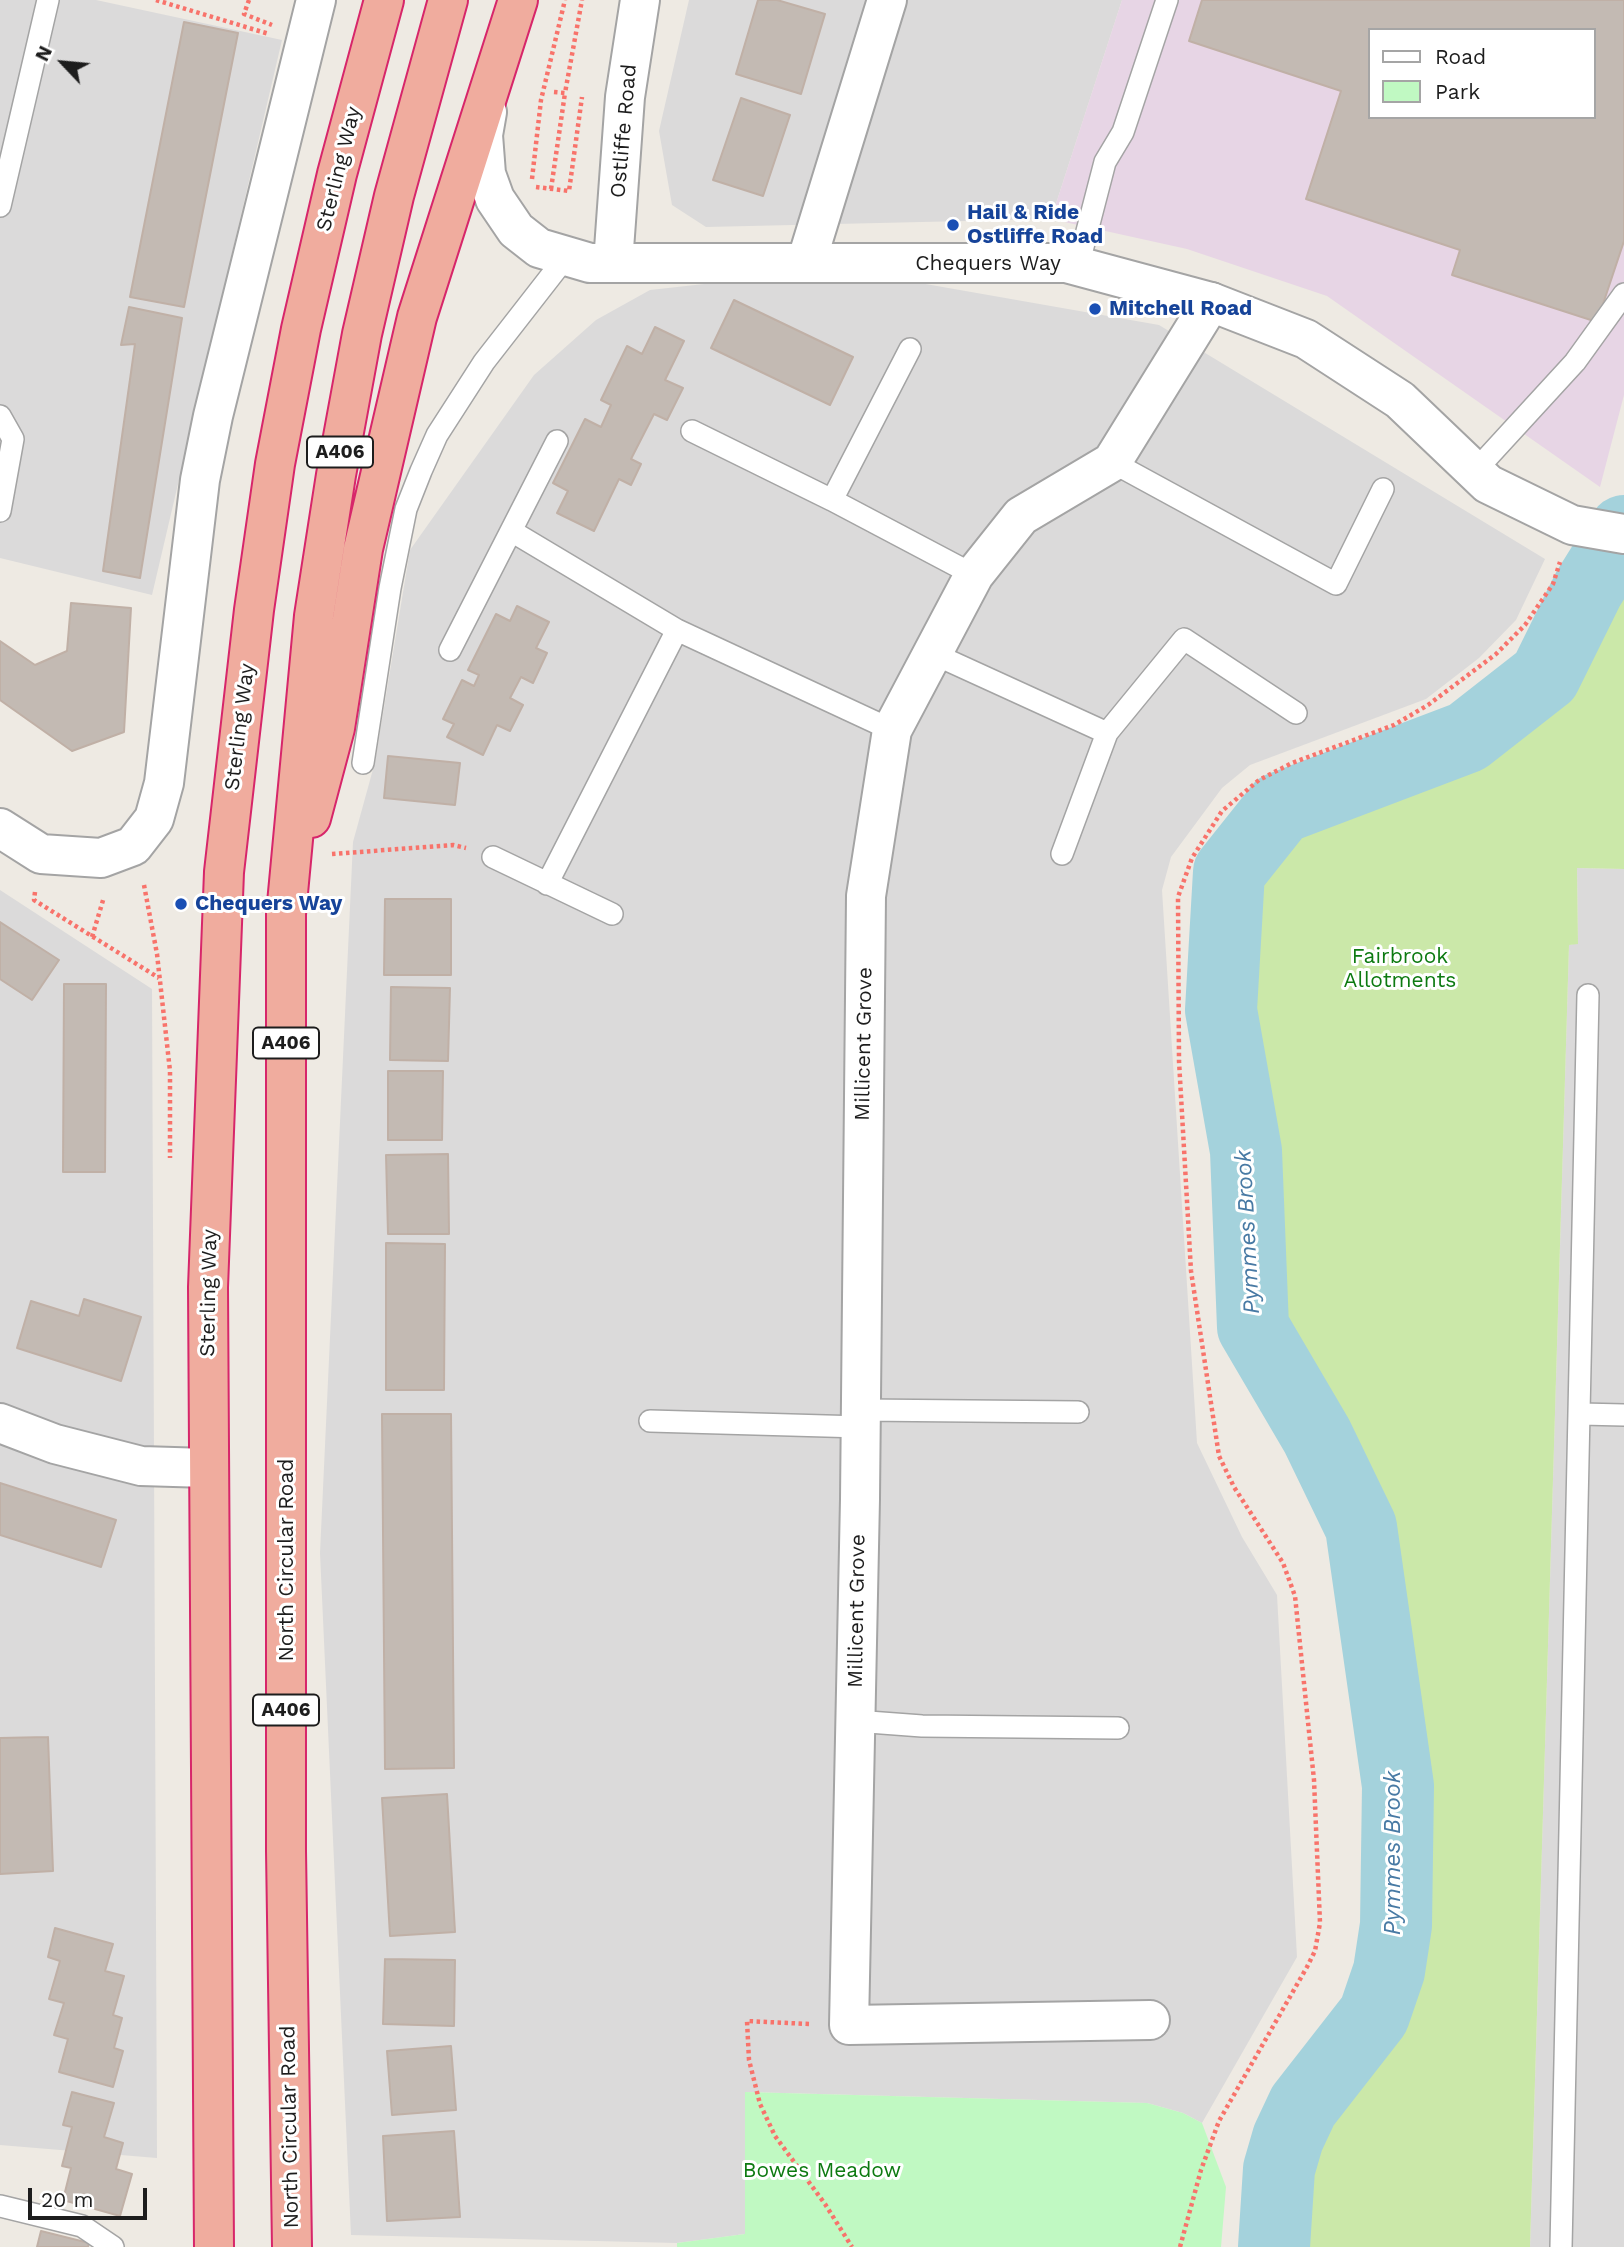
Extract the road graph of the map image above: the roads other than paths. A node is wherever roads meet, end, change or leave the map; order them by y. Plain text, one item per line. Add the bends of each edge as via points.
1 (48, 0) edge
2 (316, 0) edge
3 (384, 0) edge
4 (448, 0) edge
5 (518, 0) edge
6 (640, 0) edge
7 (887, 0) edge
8 (1167, 0) edge
9 (492, 79) junction
10 (0, 206) edge
11 (565, 258) junction
12 (613, 263) junction
13 (806, 263) junction
14 (1078, 266) junction
15 (1624, 294) edge
16 (1211, 302) junction
17 (910, 349) dead end
18 (0, 416) edge
19 (692, 431) dead end
20 (557, 441) dead end
21 (1112, 462) junction
22 (1475, 471) junction
23 (1383, 489) dead end
24 (832, 500) junction
25 (0, 512) edge
26 (513, 532) junction
27 (1624, 534) edge
28 (974, 575) junction
29 (677, 630) junction
30 (450, 650) dead end
31 (934, 654) junction
32 (1296, 713) dead end
33 (892, 730) junction
34 (1107, 733) junction
35 (363, 763) dead end
36 (0, 828) edge
37 (1062, 854) dead end
38 (493, 857) road end
39 (547, 884) junction
40 (286, 914) junction
41 (612, 914) dead end
42 (1588, 995) dead end
43 (1078, 1412) dead end
44 (1581, 1414) junction
45 (1624, 1415) edge
46 (861, 1418) junction
47 (650, 1421) dead end
48 (0, 1423) edge
49 (207, 1468) junction
50 (855, 1721) junction
51 (1118, 1728) dead end
52 (1150, 2020) dead end
53 (0, 2206) edge
54 (113, 2247) edge
55 (214, 2247) edge
56 (292, 2247) edge
57 (1561, 2247) edge

1 - 10 lane
2 - 36 street via 213,416 164,783 155,819 133,846 101,858 41,854
3 - 49 highway, Sterling Way / A406 via 301,329 254,610 224,872 208,1287
4 - 40 highway, A406 via 394,195 336,475 313,629
5 - 9 highway, A406
6 - 12 street, Ostliffe Road via 625,97
7 - 13 street
8 - 14 lane via 1123,132 1105,162
9 - 11 street, Chequers Way via 483,135 486,174 495,199 516,230 539,248
9 - 40 highway, A406 via 417,317 363,549 335,728
11 - 12 street, Chequers Way
11 - 35 lane via 484,362 437,435 421,471 406,509 390,588
12 - 13 street, Chequers Way
13 - 14 street, Chequers Way
14 - 16 street, Chequers Way
15 - 22 lane via 1575,362
16 - 21 street
16 - 22 street, Chequers Way via 1306,339 1400,400
17 - 24 lane
18 - 25 lane via 13,439
19 - 24 lane
20 - 26 lane
21 - 23 lane via 1336,584
21 - 28 street via 1021,516
22 - 27 street, Chequers Way via 1488,484 1572,525
24 - 28 lane
26 - 29 lane
26 - 30 lane
28 - 31 street
29 - 33 lane
29 - 39 lane
31 - 33 street
31 - 34 lane
32 - 34 lane via 1184,639
33 - 46 street, Millicent Grove via 866,896
34 - 37 lane
38 - 39 lane
39 - 41 lane
40 - 56 highway, North Circular Road / A406 via 286,1851
42 - 44 lane
43 - 46 lane
44 - 45 lane
44 - 57 lane
46 - 47 lane
46 - 50 street, Millicent Grove
48 - 49 street via 55,1444 141,1466
49 - 55 highway, A406
50 - 51 lane
50 - 52 street, Millicent Grove via 849,2025
53 - 54 lane via 82,2226

